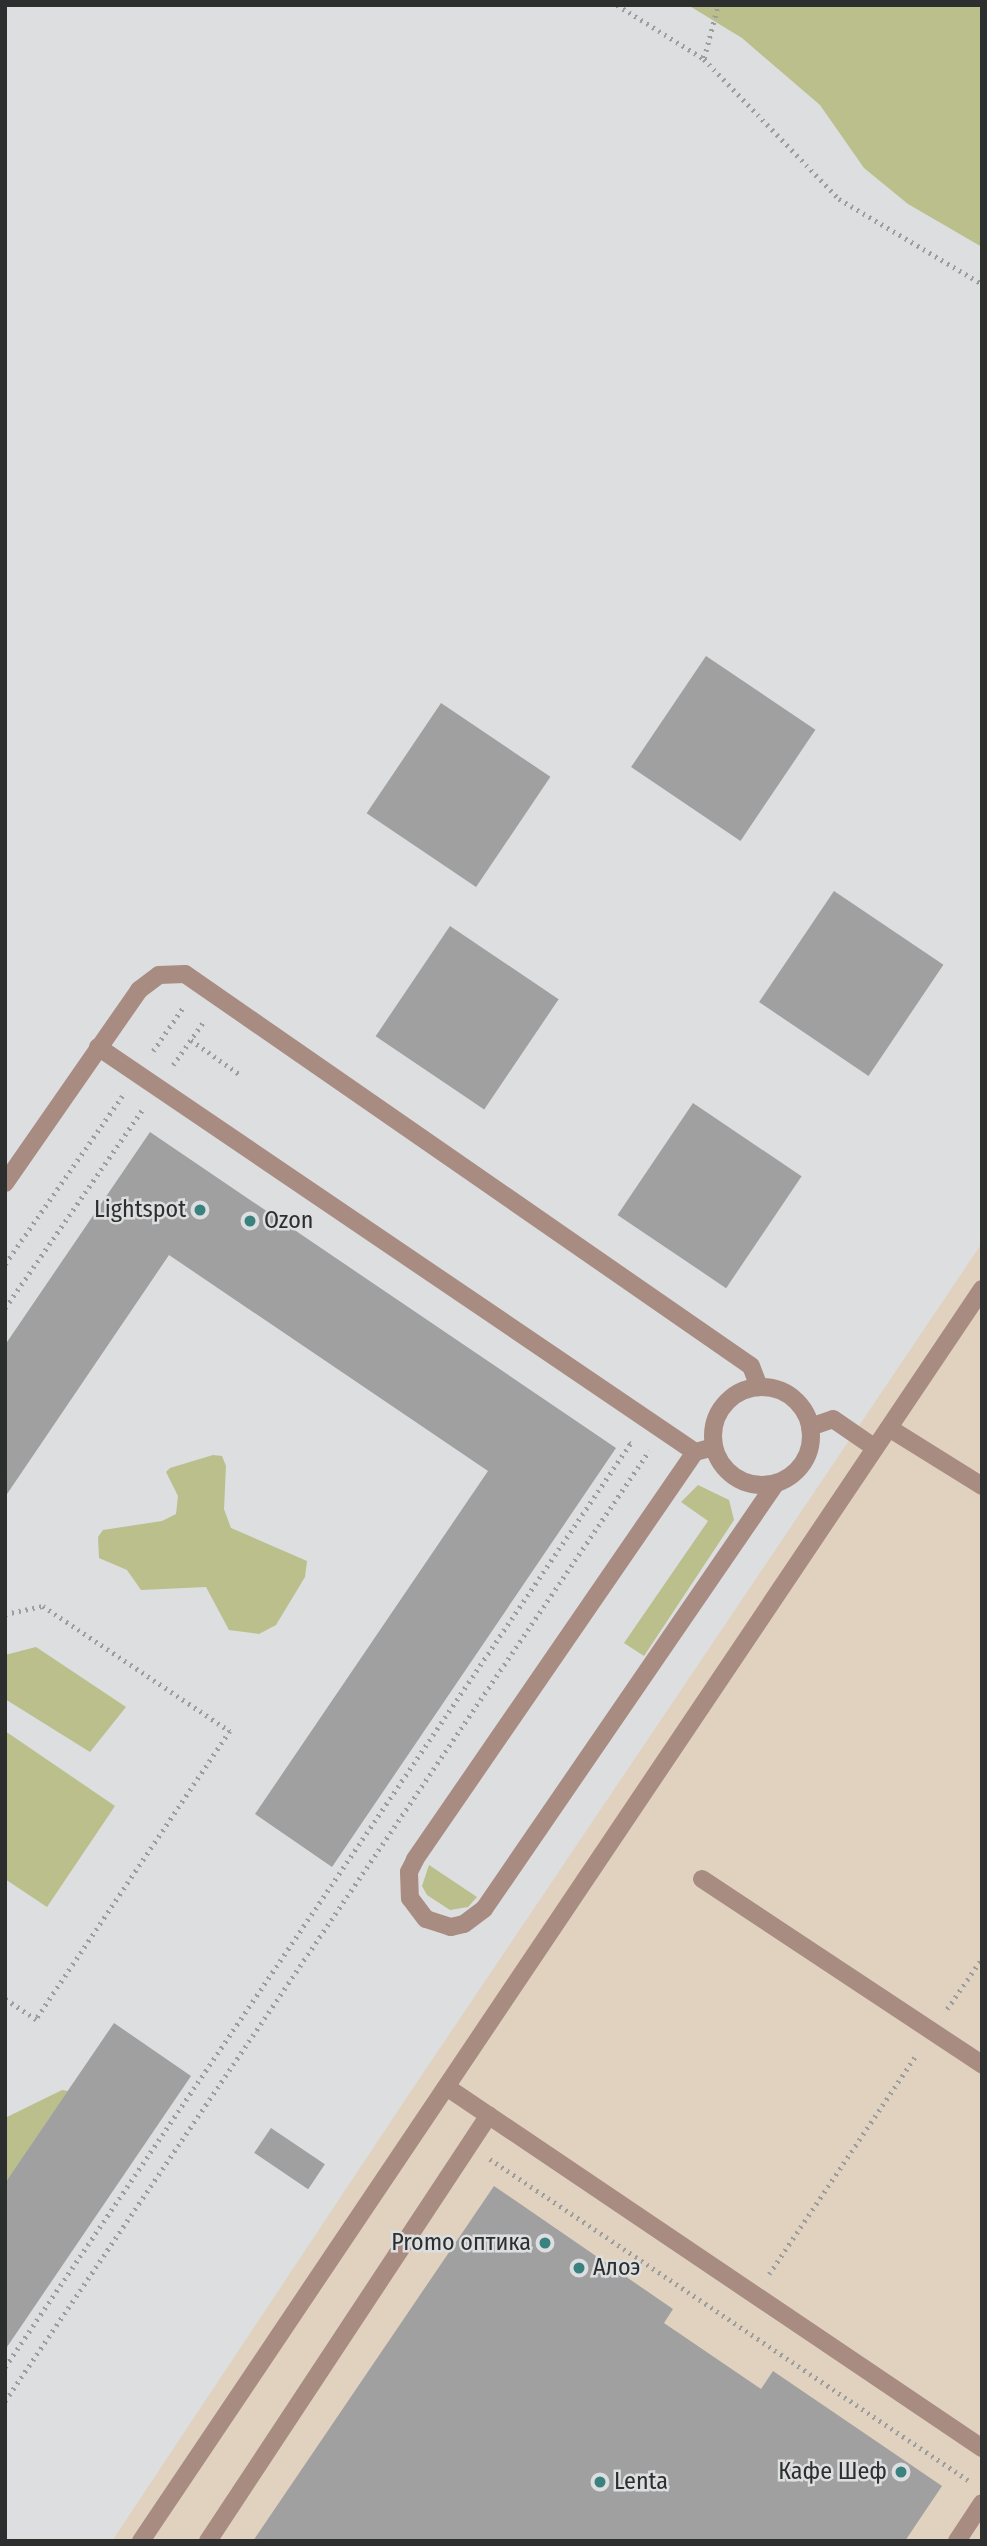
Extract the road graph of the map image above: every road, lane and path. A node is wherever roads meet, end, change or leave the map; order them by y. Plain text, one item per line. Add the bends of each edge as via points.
1 (617, 5) edge
2 (718, 5) edge
3 (704, 59) junction
4 (982, 284) edge
5 (200, 982) junction
6 (221, 997) junction
7 (191, 1040) junction
8 (98, 1047) junction
9 (239, 1073) dead end
10 (137, 1074) junction
11 (157, 1087) junction
12 (155, 1116) dead end
13 (5, 1183) edge
14 (5, 1265) edge
15 (982, 1289) edge
16 (5, 1308) edge
17 (759, 1387) junction
18 (810, 1427) junction
19 (889, 1428) junction
20 (663, 1430) junction
21 (618, 1436) dead end
22 (714, 1447) junction
23 (875, 1448) junction
24 (695, 1452) junction
25 (776, 1483) junction
26 (982, 1486) edge
27 (5, 1614) edge
28 (702, 1879) dead end
29 (982, 1958) edge
30 (5, 1999) edge
31 (932, 2031) junction
32 (982, 2064) edge
33 (449, 2088) junction
34 (489, 2115) junction
35 (469, 2145) junction
36 (755, 2295) junction
37 (5, 2367) edge
38 (5, 2401) edge
39 (982, 2448) edge
40 (969, 2481) dead end
41 (982, 2503) edge
42 (141, 2541) edge
43 (208, 2541) edge
44 (957, 2541) edge

1 - 3 path
2 - 3 path
3 - 4 path via 839,199
5 - 6 lane
5 - 8 lane via 172,972 148,981
5 - 10 path
6 - 7 path
6 - 17 lane via 751,1366
7 - 9 path
7 - 11 path
8 - 10 lane
8 - 13 lane
10 - 11 lane
10 - 14 path
11 - 20 lane
12 - 16 path via 143,1108
15 - 19 lane
17 - 18 lane via 791,1396 802,1407
17 - 22 lane via 728,1400 718,1414
18 - 23 lane via 833,1419
18 - 25 lane via 808,1452 801,1466
19 - 23 lane
19 - 26 lane
20 - 24 lane
20 - 38 path
21 - 37 path via 630,1444
22 - 24 lane
22 - 25 lane via 731,1475 760,1486
23 - 33 lane
24 - 25 lane via 415,1860 409,1872 410,1898 426,1919 451,1927 464,1924 484,1909
27 - 30 path via 43,1606 230,1731 36,2020
28 - 31 lane
29 - 31 path
31 - 32 lane
31 - 36 path
33 - 34 lane
33 - 42 lane
34 - 35 lane
34 - 36 lane
35 - 40 path
35 - 43 lane
36 - 39 lane
41 - 44 lane

